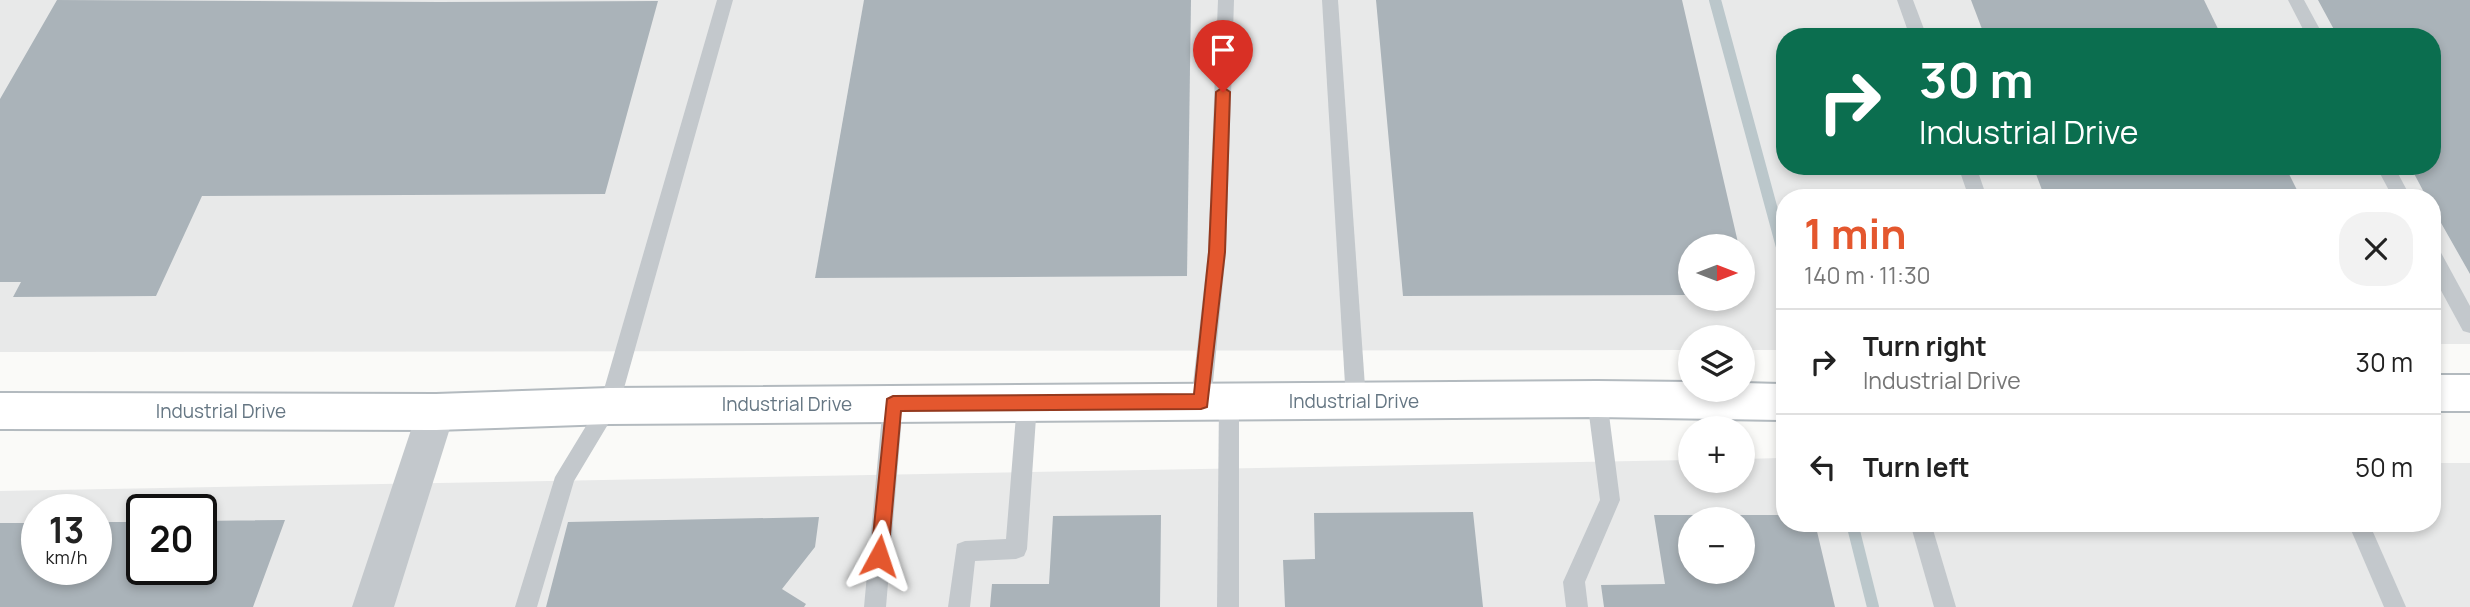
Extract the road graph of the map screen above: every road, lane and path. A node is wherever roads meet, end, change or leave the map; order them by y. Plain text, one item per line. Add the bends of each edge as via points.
1 (725, 0) edge
2 (1226, 0) edge
3 (1329, 0) edge
4 (1905, 0) edge
5 (2296, 0) edge
6 (1916, 28) edge
7 (2311, 28) edge
8 (2441, 272) edge
9 (2470, 325) edge
10 (2441, 393) edge
11 (2470, 393) edge
12 (1597, 399) junction
13 (1356, 401) junction
14 (1215, 402) junction
15 (1776, 402) edge
16 (1027, 403) junction
17 (893, 404) junction
18 (609, 406) junction
19 (436, 412) junction
20 (2, 414) edge
21 (1923, 532) edge
22 (2362, 532) edge
23 (373, 607) edge
24 (526, 607) edge
25 (875, 607) edge
26 (959, 607) edge
27 (1227, 607) edge
28 (1577, 607) edge
29 (1945, 607) edge
30 (2395, 607) edge

1 - 18 lane
2 - 14 lane
3 - 13 lane
4 - 6 lane
5 - 7 lane
8 - 9 lane
10 - 11 street
12 - 13 street, Industrial Drive
12 - 15 street, Industrial Drive
12 - 28 lane via 1609,500 1574,582
13 - 14 street, Industrial Drive
14 - 16 street, Industrial Drive
14 - 27 lane
16 - 17 street, Industrial Drive
16 - 26 lane via 1016,549 965,551
17 - 18 street, Industrial Drive
17 - 25 lane
18 - 19 street, Industrial Drive
18 - 24 lane via 565,477
19 - 20 street, Industrial Drive
19 - 23 street
21 - 29 lane
22 - 30 lane

